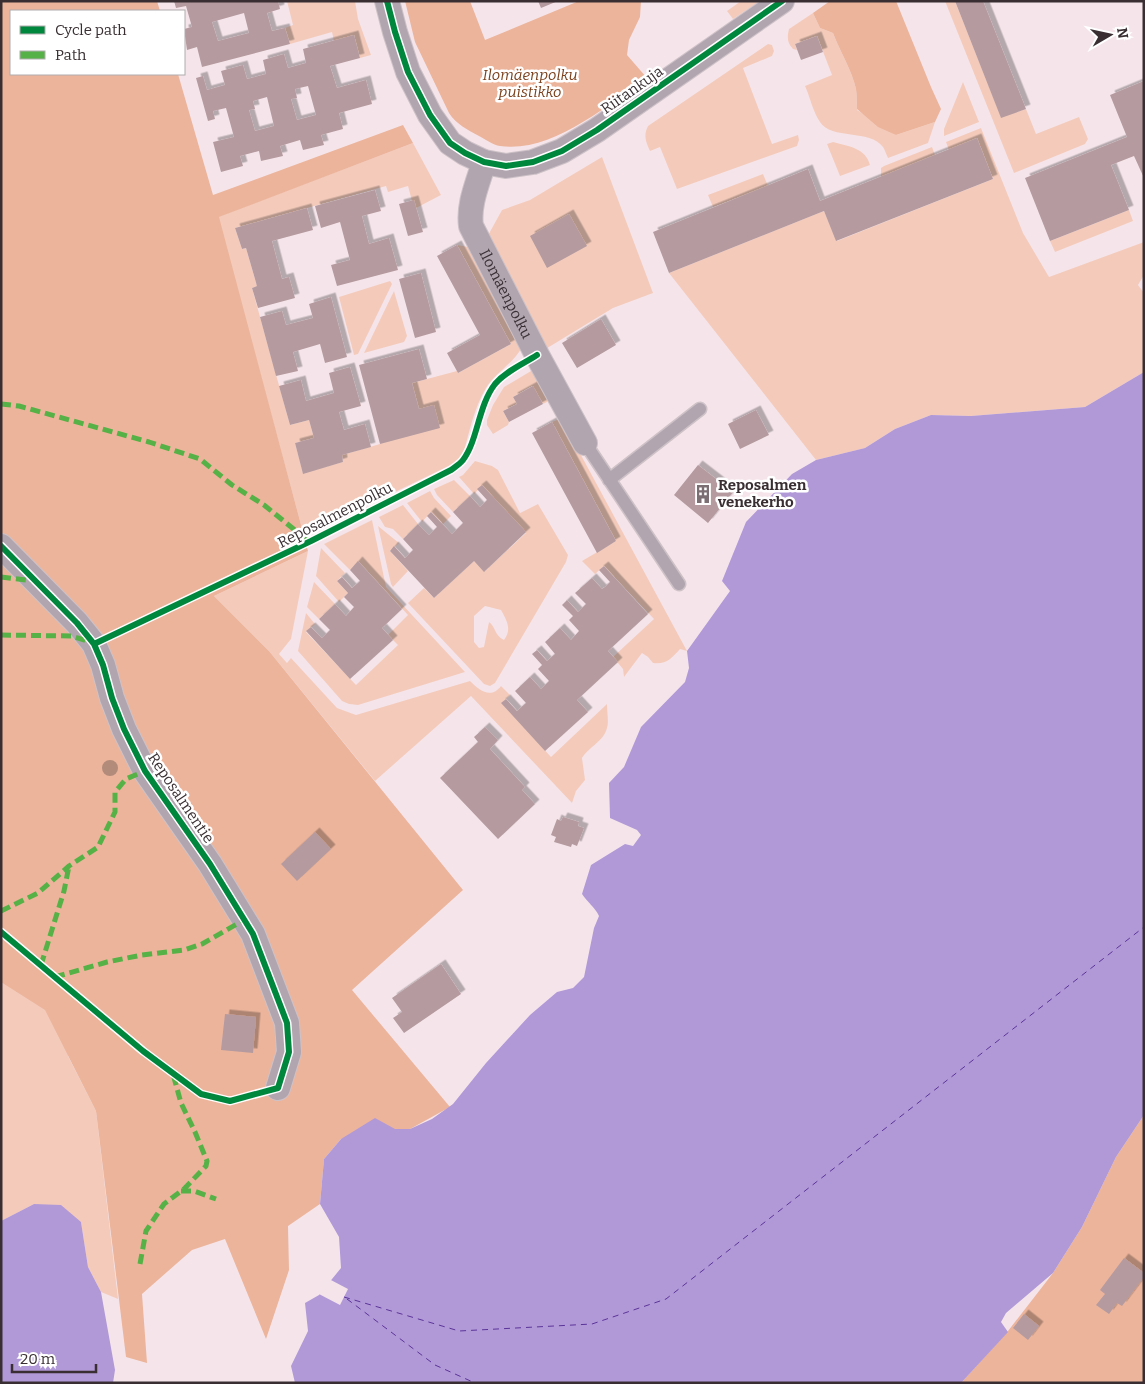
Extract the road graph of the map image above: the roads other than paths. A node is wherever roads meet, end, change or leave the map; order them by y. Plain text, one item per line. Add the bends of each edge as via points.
1 (387, 1) edge
2 (782, 1) edge
3 (484, 162) junction
4 (700, 408) dead end
5 (585, 443) joint
6 (609, 480) junction
7 (1, 546) edge
8 (679, 584) dead end
9 (278, 1088) dead end

1 - 3 street via 408,72 430,115 450,143
2 - 3 street, Riitankuja via 562,151 515,165
3 - 5 street, Ilomäenpolku via 470,210 471,226
4 - 6 lane
5 - 6 lane, Ilomäenpolku
6 - 8 lane, Ilomäenpolku
7 - 9 street, Reposalmentie via 94,644 124,729 145,770 210,864 253,934 287,1023 289,1052

